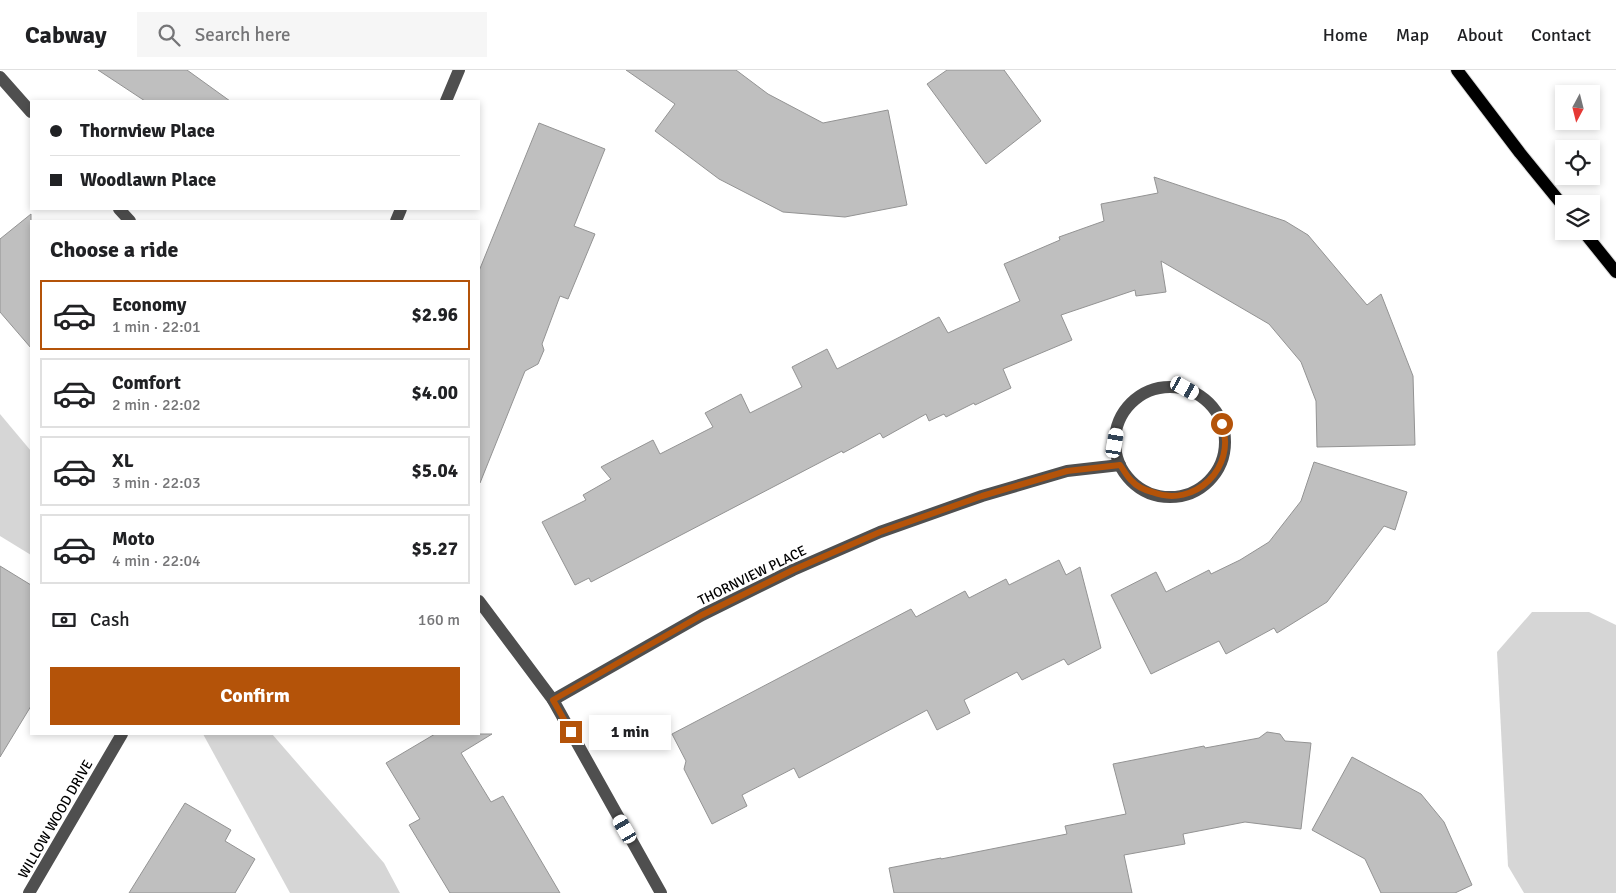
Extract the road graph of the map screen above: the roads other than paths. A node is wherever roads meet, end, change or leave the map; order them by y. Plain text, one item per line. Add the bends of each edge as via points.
1 (459, 70) edge
2 (1457, 70) edge
3 (0, 77) edge
4 (446, 100) edge
5 (30, 111) edge
6 (1555, 196) edge
7 (119, 210) edge
8 (129, 220) edge
9 (1590, 240) edge
10 (1616, 272) edge
11 (1120, 465) junction
12 (480, 603) edge
13 (553, 700) junction
14 (121, 735) edge
15 (29, 893) edge
16 (661, 893) edge

1 - 4 street
2 - 6 main road
3 - 5 street
7 - 8 street
9 - 10 main road
11 - 11 street via 1142,489 1160,496 1173,497 1192,492 1209,481 1224,456 1225,433 1219,414 1206,400 1185,388 1166,386 1145,393 1130,404 1119,421 1115,443
11 - 13 street, THORNVIEW PLACE via 1067,471 982,496 880,532 702,615
12 - 13 street
13 - 16 street
14 - 15 street, WILLOW WOOD DRIVE

